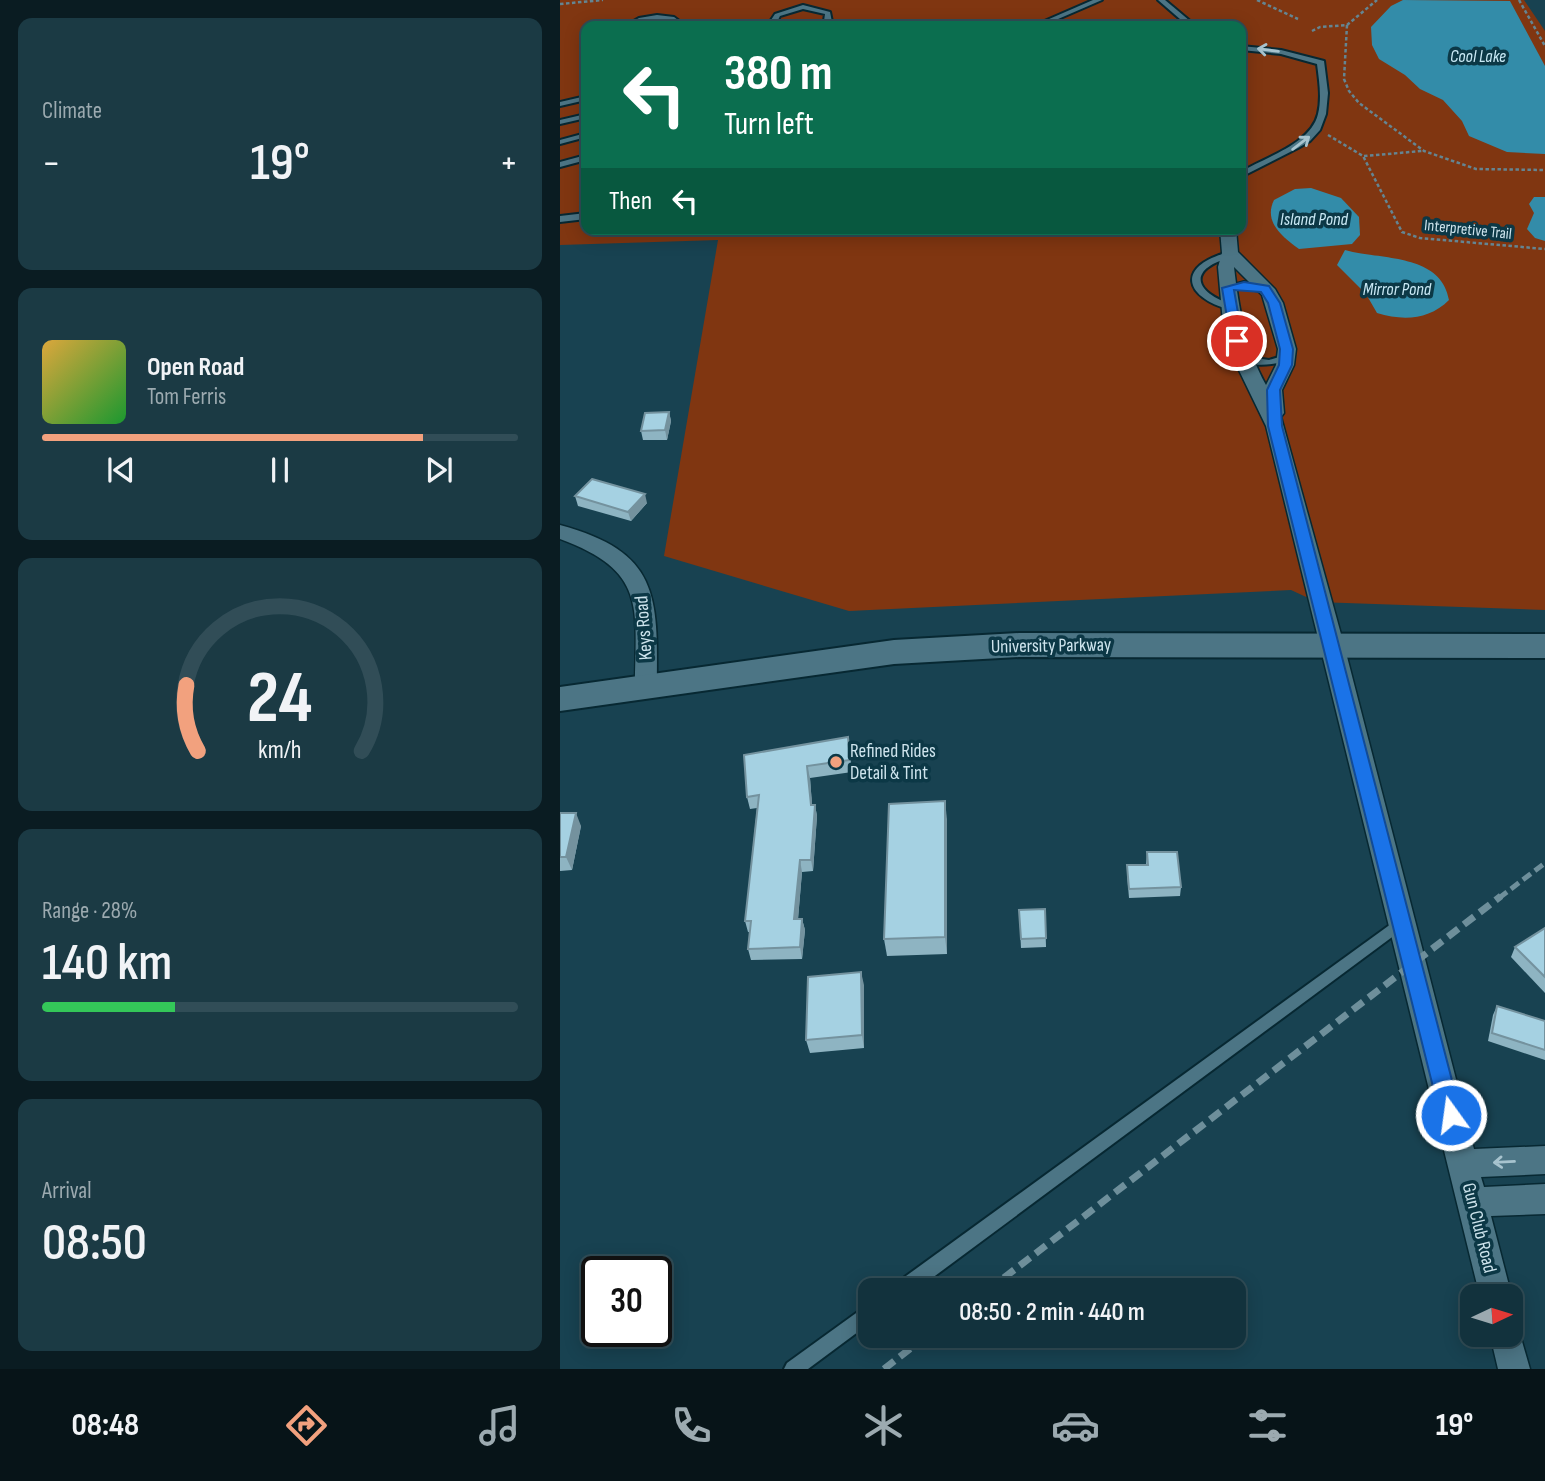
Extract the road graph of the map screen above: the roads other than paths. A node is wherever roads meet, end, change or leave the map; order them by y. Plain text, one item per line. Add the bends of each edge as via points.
1 (1099, 0) edge
2 (1161, 0) edge
3 (644, 21) edge
4 (677, 21) edge
5 (776, 21) edge
6 (828, 21) edge
7 (1049, 21) edge
8 (1186, 21) edge
9 (1246, 48) edge
10 (581, 99) edge
11 (560, 104) edge
12 (581, 117) edge
13 (560, 122) edge
14 (581, 136) edge
15 (560, 142) edge
16 (581, 159) edge
17 (560, 165) edge
18 (1246, 172) edge
19 (581, 217) edge
20 (560, 219) edge
21 (1228, 235) edge
22 (1230, 254) junction
23 (1228, 288) junction
24 (1265, 289) junction
25 (1231, 307) junction
26 (1286, 358) junction
27 (1242, 359) junction
28 (1275, 426) junction
29 (560, 532) edge
30 (1333, 645) junction
31 (1545, 646) edge
32 (646, 686) junction
33 (560, 699) edge
34 (1402, 922) junction
35 (1545, 1160) edge
36 (1463, 1164) junction
37 (1545, 1199) edge
38 (1473, 1202) junction
39 (917, 1278) edge
40 (1493, 1284) edge
41 (858, 1321) edge
42 (1509, 1348) edge
43 (793, 1369) edge
44 (1514, 1369) edge

1 - 7 lane
2 - 8 lane
3 - 4 lane via 656,17
5 - 6 lane via 777,15 803,7 828,13
18 -> 9 lane via 1302,146 1317,128 1323,110 1321,63 1285,52
10 - 11 lane
12 - 13 lane
14 - 15 lane
16 - 17 lane
19 - 20 lane
21 - 22 street, Gun Club Road
22 - 23 street, Gun Club Road
22 - 24 street
22 - 25 lane via 1203,264 1196,277 1204,297
23 - 24 lane
23 - 25 street, Gun Club Road
24 - 26 street via 1274,303
25 - 27 street, Gun Club Road
26 - 27 lane via 1269,363
26 - 28 street, Gun Club Road via 1273,390
27 - 28 street, Gun Club Road
28 - 30 street, Gun Club Road
29 - 32 street, Keys Road via 606,551 639,580 646,601
30 - 31 main road, University Parkway
30 - 32 main road, University Parkway via 1019,645 922,651
30 - 34 street, Gun Club Road
32 - 33 main road, University Parkway
34 - 36 street, Gun Club Road
34 - 39 lane
35 -> 36 street
36 - 38 street, Gun Club Road
37 - 38 street
38 - 40 street, Gun Club Road
41 - 43 lane
42 - 44 street

